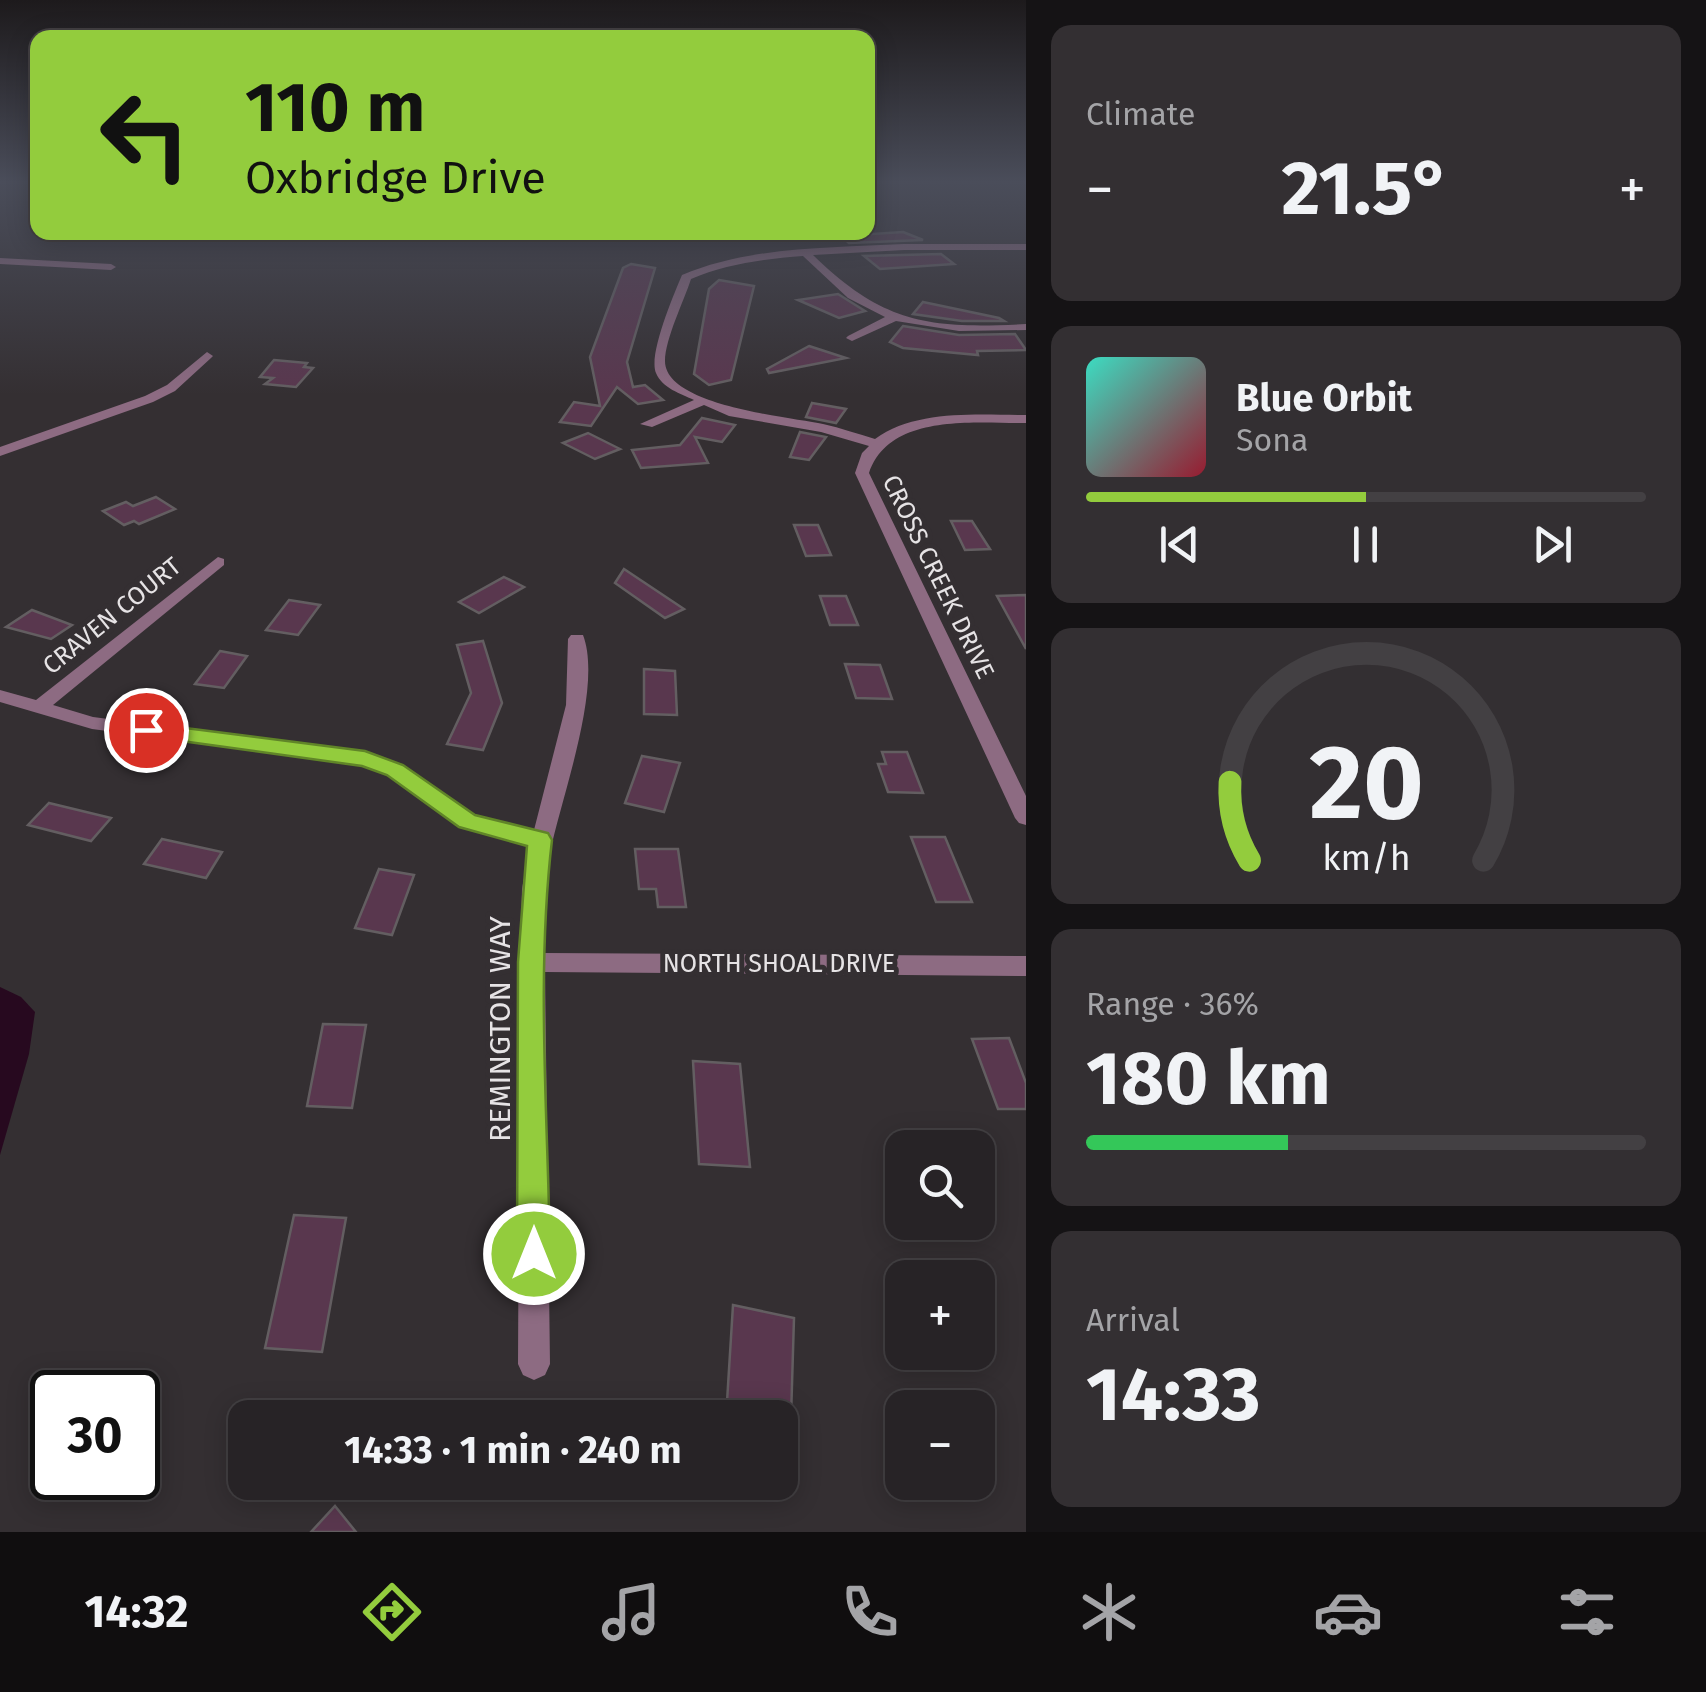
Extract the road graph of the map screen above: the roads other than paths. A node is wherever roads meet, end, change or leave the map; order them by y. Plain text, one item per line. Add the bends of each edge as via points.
1 (838, 252) edge
2 (806, 254) junction
3 (0, 262) edge
4 (110, 266) dead end
5 (897, 316) junction
6 (1026, 326) edge
7 (852, 338) dead end
8 (207, 356) dead end
9 (701, 402) junction
10 (1026, 420) edge
11 (646, 424) dead end
12 (877, 444) junction
13 (0, 452) edge
14 (218, 562) dead end
15 (577, 639) dead end
16 (0, 696) edge
17 (38, 708) junction
18 (1026, 818) edge
19 (540, 840) junction
20 (532, 962) junction
21 (1026, 966) edge
22 (534, 1364) dead end

1 - 2 street
2 - 5 street via 852,296
2 - 9 street via 723,261 682,282 659,367 675,387
3 - 4 street
5 - 6 street via 962,327
5 - 7 street
8 - 13 street via 149,399
9 - 11 street
9 - 12 street
10 - 12 street, CROSS CREEK DRIVE via 933,423
12 - 18 street, CROSS CREEK DRIVE via 864,462 864,484
14 - 17 street, CRAVEN COURT
15 - 19 street, REMINGTON WAY via 577,712
16 - 17 street
17 - 19 street via 110,726 365,759 395,770 467,821
19 - 20 street, REMINGTON WAY
20 - 21 street, NORTH SHOAL DRIVE
20 - 22 street, REMINGTON WAY

